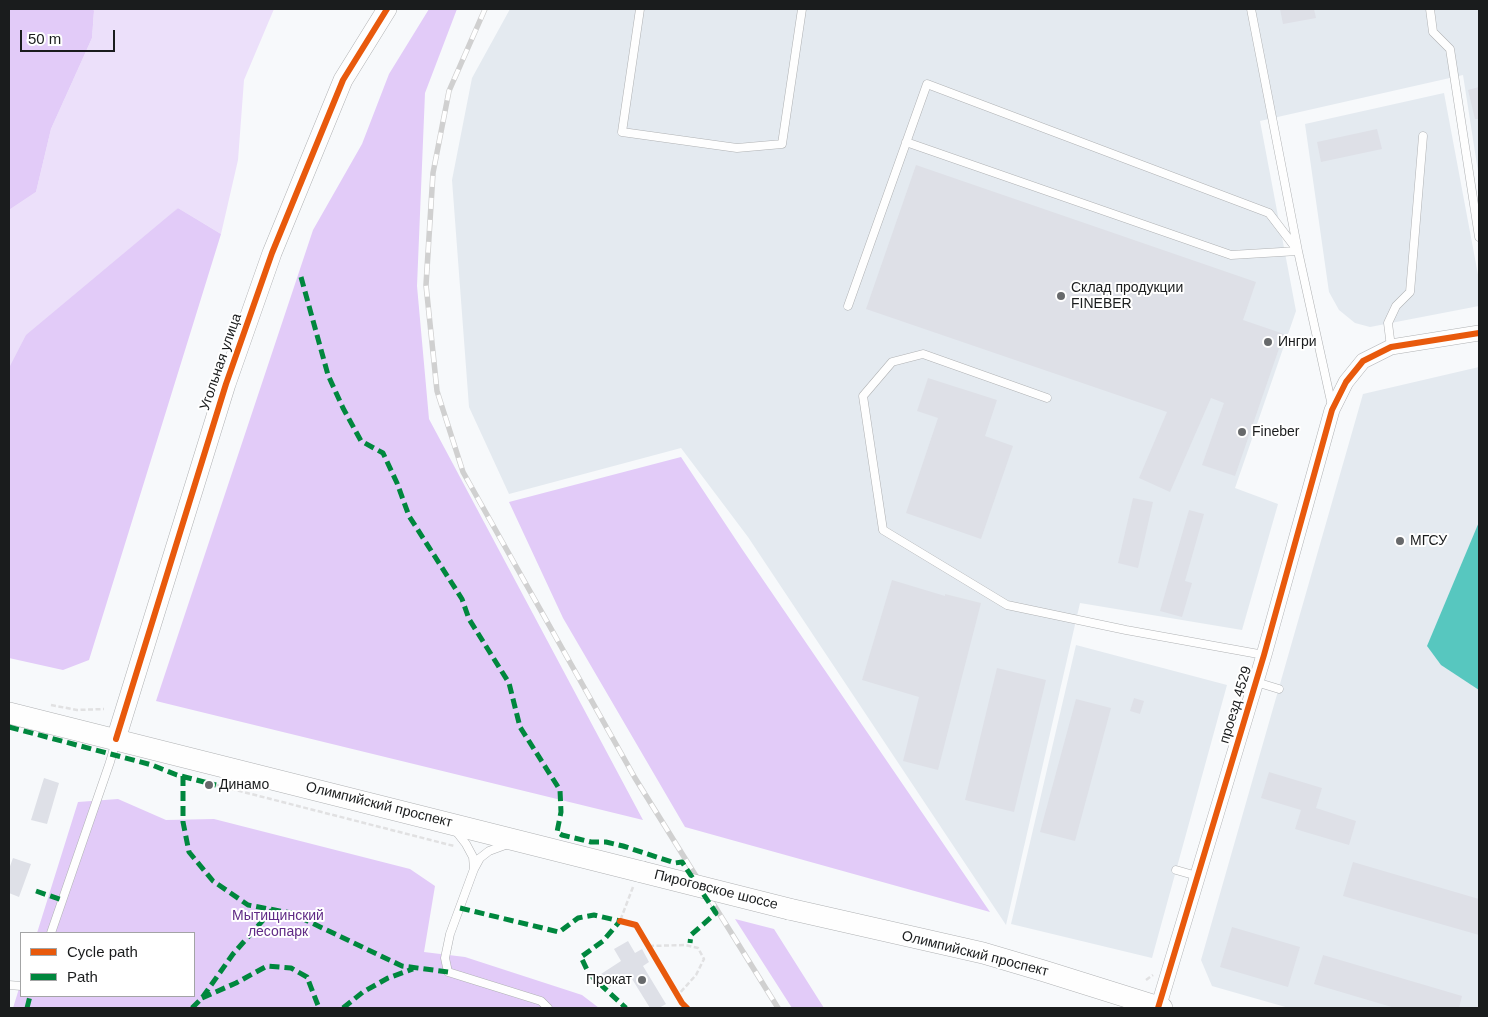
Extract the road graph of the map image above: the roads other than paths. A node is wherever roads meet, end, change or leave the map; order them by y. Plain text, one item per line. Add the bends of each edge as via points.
1 (387, 9) edge
2 (640, 9) edge
3 (802, 9) edge
4 (1251, 9) edge
5 (1430, 9) edge
6 (1423, 136) dead end
7 (906, 142) junction
8 (1479, 237) edge
9 (1298, 251) junction
10 (848, 306) dead end
11 (1479, 333) edge
12 (1390, 347) junction
13 (1047, 398) dead end
14 (1332, 410) junction
15 (1264, 655) junction
16 (1256, 682) junction
17 (1279, 688) dead end
18 (9, 713) edge
19 (116, 739) junction
20 (446, 822) junction
21 (520, 841) junction
22 (474, 869) junction
23 (1176, 870) dead end
24 (1197, 876) junction
25 (638, 877) joint
26 (789, 909) joint
27 (51, 932) edge
28 (548, 1008) edge
29 (1163, 1008) edge

1 - 19 street, Угольная улица via 343,80 272,253 226,384
2 - 3 lane via 622,132 737,148 782,144
4 - 9 lane
5 - 8 lane via 1433,32 1450,49
6 - 12 lane via 1410,292 1396,306 1388,323
7 - 9 lane via 1231,255
7 - 9 lane via 926,84 1269,213
7 - 10 lane
9 - 14 lane
11 - 12 street, проезд 4529
12 - 14 street, проезд 4529 via 1363,361 1346,382
13 - 15 lane via 923,354 892,362 863,396 883,530 1007,604
14 - 15 street, проезд 4529
15 - 16 street, проезд 4529
16 - 17 lane
16 - 24 street, проезд 4529
18 - 19 main road
19 - 20 main road, Олимпийский проспект
19 - 27 lane
20 - 21 main road, Олимпийский проспект
20 - 22 lane via 466,844 473,857
21 - 22 lane via 489,851
21 - 25 main road, Олимпийский проспект
22 - 28 lane via 450,934 445,958 448,972 541,1001
23 - 24 lane
24 - 29 street, проезд 4529
25 - 26 main road, Пироговское шоссе, bridge
26 - 29 main road, Олимпийский проспект via 1044,970

